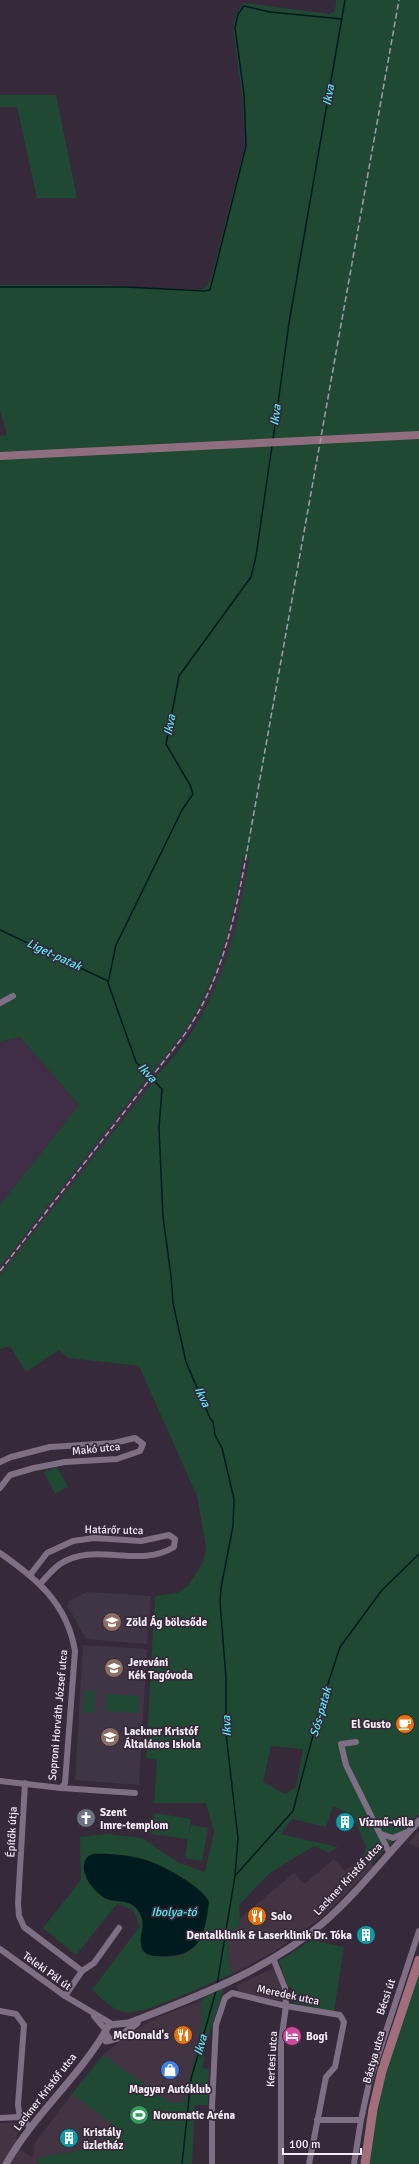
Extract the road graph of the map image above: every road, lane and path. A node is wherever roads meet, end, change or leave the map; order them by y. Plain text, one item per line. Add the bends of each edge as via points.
1 (419, 435) edge
2 (0, 456) edge
3 (13, 996) dead end
4 (0, 1003) edge
5 (0, 1462) edge
6 (0, 1488) edge
7 (0, 1553) edge
8 (30, 1575) junction
9 (41, 1583) junction
10 (356, 1742) dead end
11 (0, 1781) edge
12 (25, 1783) junction
13 (61, 1788) junction
14 (135, 1793) dead end
15 (419, 1821) edge
16 (409, 1831) junction
17 (381, 1834) junction
18 (389, 1852) junction
19 (119, 1928) dead end
20 (419, 1931) edge
21 (0, 1949) edge
22 (273, 1958) junction
23 (419, 1960) edge
24 (82, 1971) junction
25 (65, 1996) junction
26 (286, 2006) junction
27 (83, 2008) junction
28 (0, 2011) edge
29 (161, 2011) junction
30 (114, 2024) junction
31 (105, 2030) junction
32 (120, 2035) junction
33 (109, 2039) junction
34 (89, 2054) junction
35 (20, 2117) junction
36 (0, 2118) edge
37 (317, 2120) junction
38 (360, 2120) junction
39 (30, 2127) junction
40 (6, 2164) edge
41 (212, 2164) edge
42 (281, 2164) edge
43 (309, 2164) edge
44 (354, 2164) edge
45 (365, 2164) edge

1 - 2 main road
3 - 4 street
5 - 6 street, Makó utca via 60,1446 114,1443 135,1438 143,1444 140,1451 124,1457 57,1464 10,1475
7 - 8 street, Soproni Horváth József utca
8 - 9 street, Soproni Horváth József utca
8 - 9 street, Határőr utca via 47,1553 73,1540 94,1538 141,1541 169,1535 175,1539 174,1547 167,1552 146,1557 91,1555 71,1558 51,1571
9 - 13 street, Soproni Horváth József utca via 62,1613 72,1636 75,1651 65,1783
10 - 17 street via 341,1744 346,1765
11 - 12 street
12 - 13 street
12 - 24 street, Építők útja via 19,1916 27,1930
13 - 14 street
15 - 16 street, Lackner Kristóf utca
16 - 17 street via 393,1838
16 - 18 street, Lackner Kristóf utca
17 - 18 street
18 - 22 street, Lackner Kristóf utca via 346,1902 324,1922
19 - 24 street via 94,1963
20 - 38 street, Bécsi út via 380,2046
21 - 25 street, Teleki Pál út
22 - 26 street, Kertesi utca via 285,1988
22 - 29 street, Lackner Kristóf utca via 220,1986
23 - 45 main road, Bástya utca via 382,2071 372,2109
24 - 25 street
25 - 27 street, Teleki Pál út
26 - 37 street, Meredek utca via 340,2015 344,2022 335,2067 326,2077
26 - 41 street, Meredek utca via 232,1993 225,1998 216,2024
26 - 42 street, Kertesi utca via 281,2042
27 - 30 street
27 - 31 street via 98,2020
28 - 35 street via 16,2014 24,2025 18,2105
29 - 30 street, Lackner Kristóf utca via 128,2023
29 - 32 street, Lackner Kristóf utca
30 - 31 street, Lackner Kristóf utca
30 - 32 street via 120,2028
31 - 33 street
31 - 34 street, Lackner Kristóf utca
32 - 33 street, Lackner Kristóf utca via 118,2038
33 - 34 street, Lackner Kristóf utca
34 - 39 street, Lackner Kristóf utca
35 - 36 street
35 - 39 street
37 - 38 street
37 - 43 street
38 - 44 street, Bécsi út
39 - 40 street, Lackner Kristóf utca

